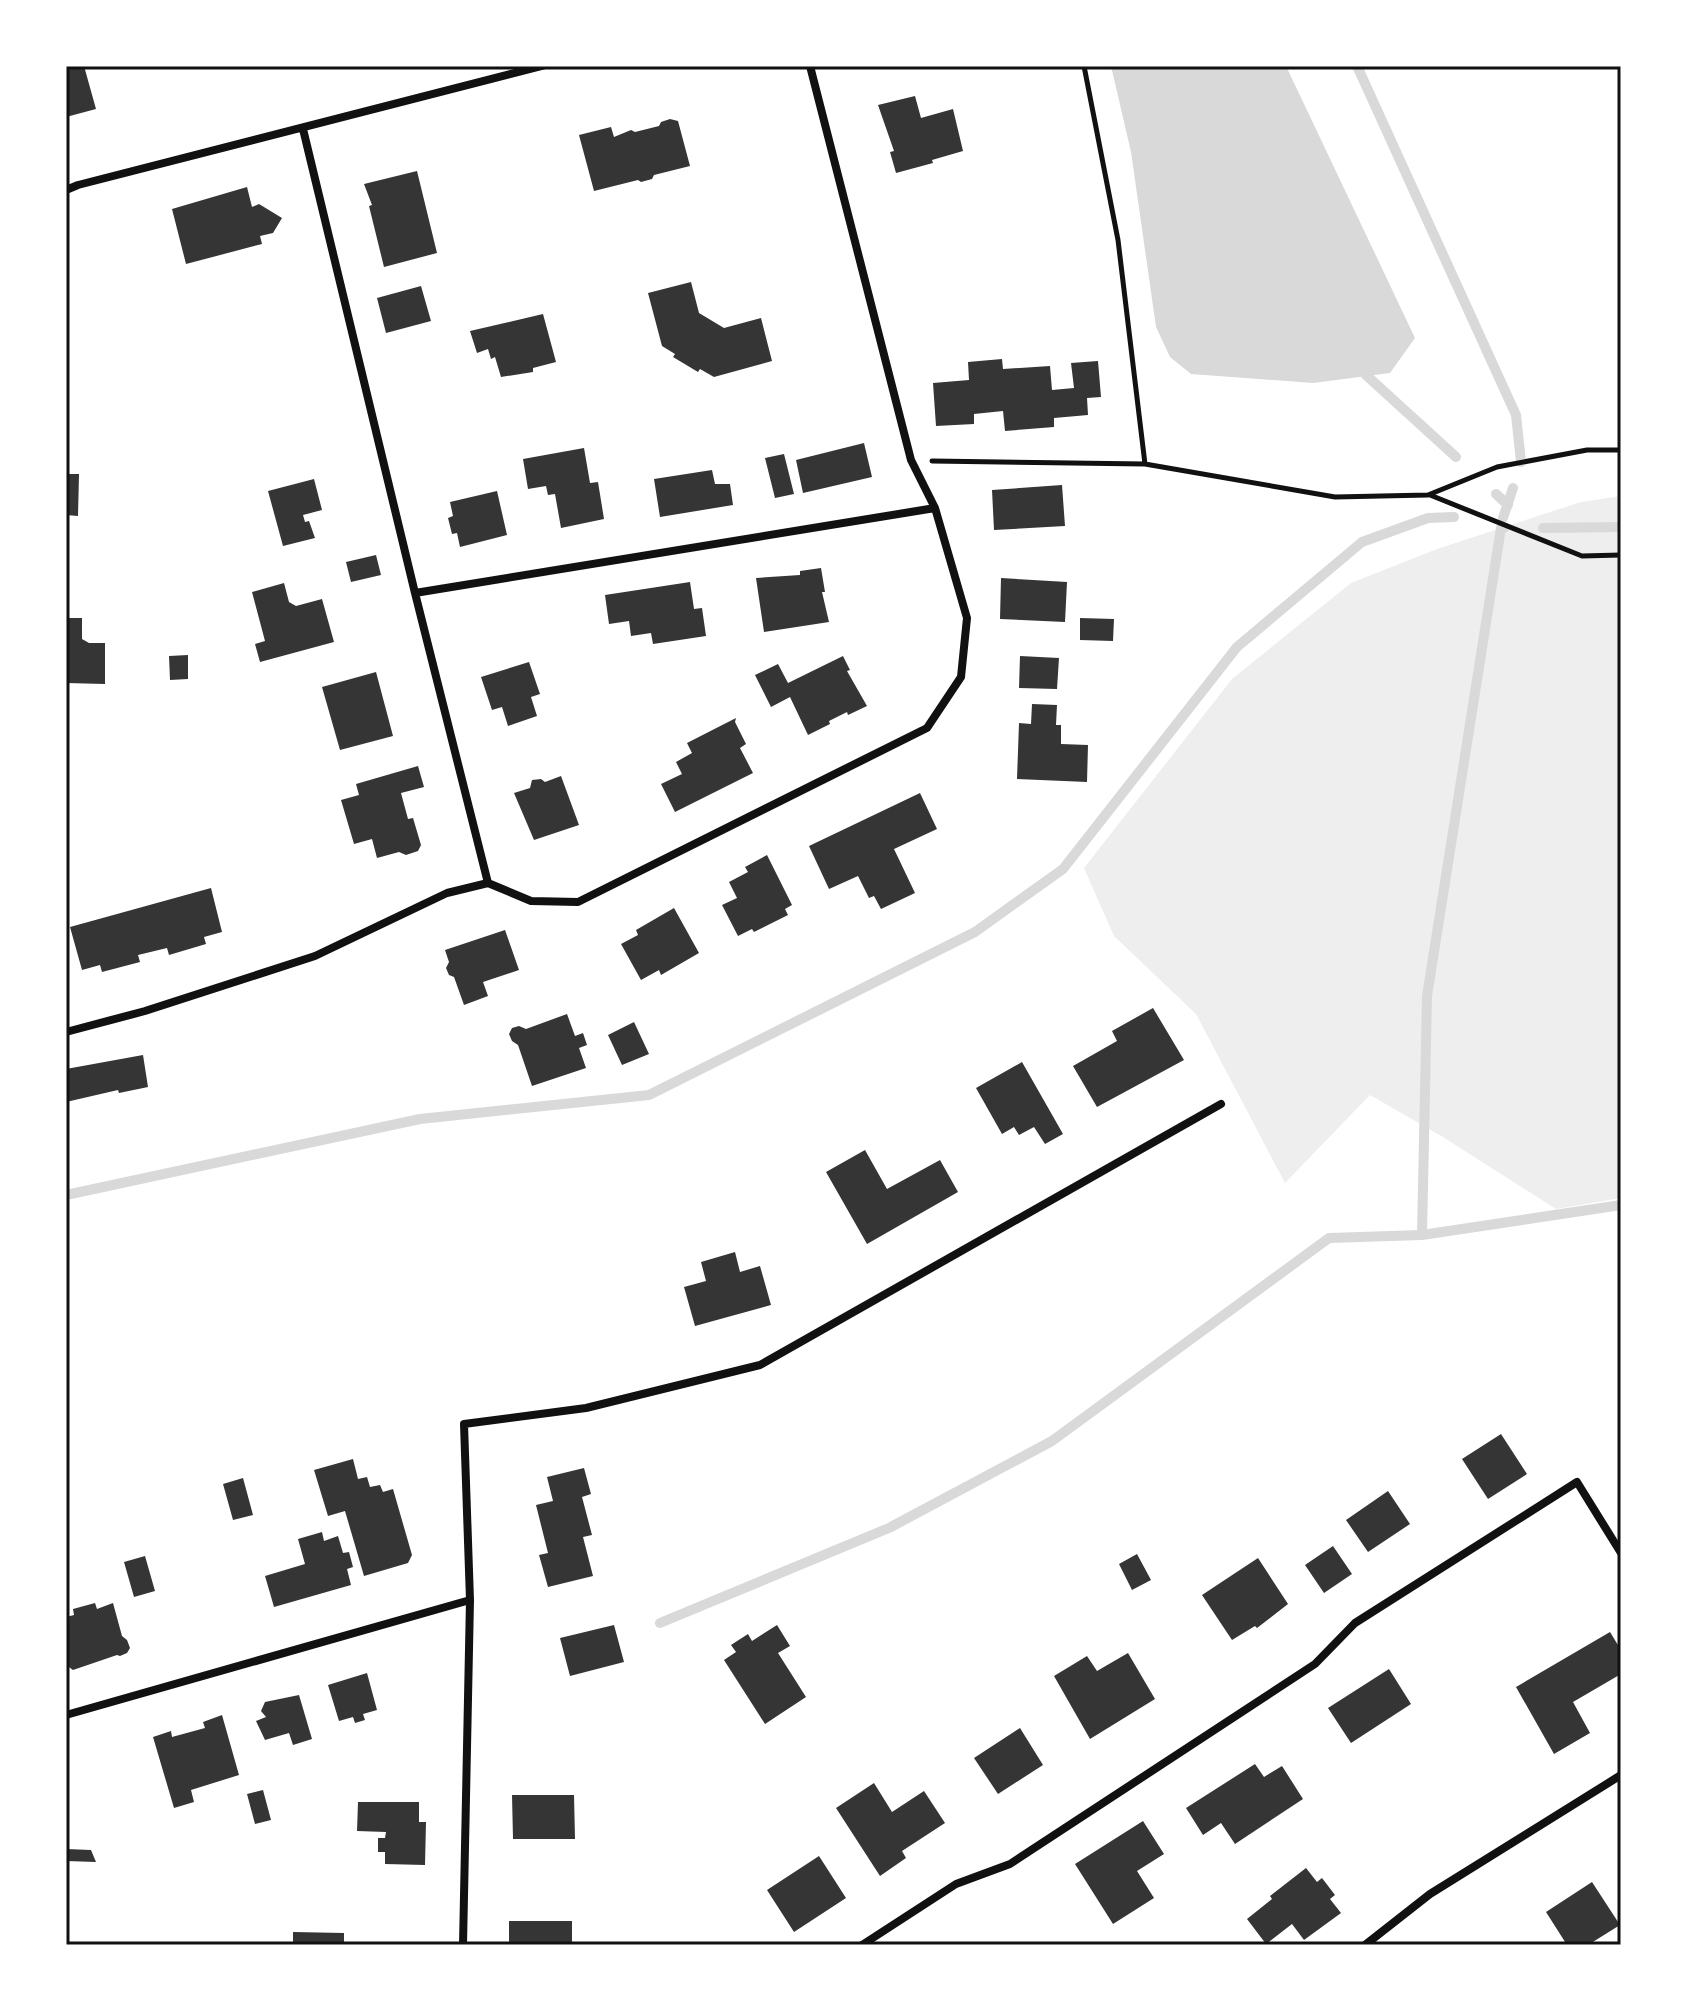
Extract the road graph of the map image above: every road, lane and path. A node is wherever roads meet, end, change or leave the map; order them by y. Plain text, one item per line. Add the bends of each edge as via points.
1 (542, 66) edge
2 (810, 66) edge
3 (1084, 66) edge
4 (303, 129) junction
5 (66, 190) edge
6 (1621, 450) edge
7 (911, 460) junction
8 (1145, 464) junction
9 (1428, 495) junction
10 (935, 508) junction
11 (1621, 555) edge
12 (415, 593) junction
13 (488, 883) junction
14 (66, 1032) edge
15 (1221, 1104) dead end
16 (1621, 1553) edge
17 (470, 1600) junction
18 (66, 1715) edge
19 (1621, 1775) edge
20 (463, 1945) edge
21 (862, 1945) edge
22 (1365, 1945) edge

1 - 4 street
2 - 7 street
3 - 8 path via 1118,240
4 - 5 street
4 - 12 street
6 - 9 path via 1587,450 1497,467
7 - 8 path
7 - 10 street
8 - 9 path via 1335,497
9 - 11 path via 1582,556
10 - 12 street
10 - 13 street via 967,618 961,677 927,728 578,902 531,901
12 - 13 street
13 - 14 street via 447,893 315,956
15 - 17 street via 760,1365 586,1408 464,1424
16 - 21 street via 1577,1482 1355,1623 1315,1664 1010,1864 956,1884
17 - 18 street
17 - 20 street
19 - 22 street via 1430,1894

